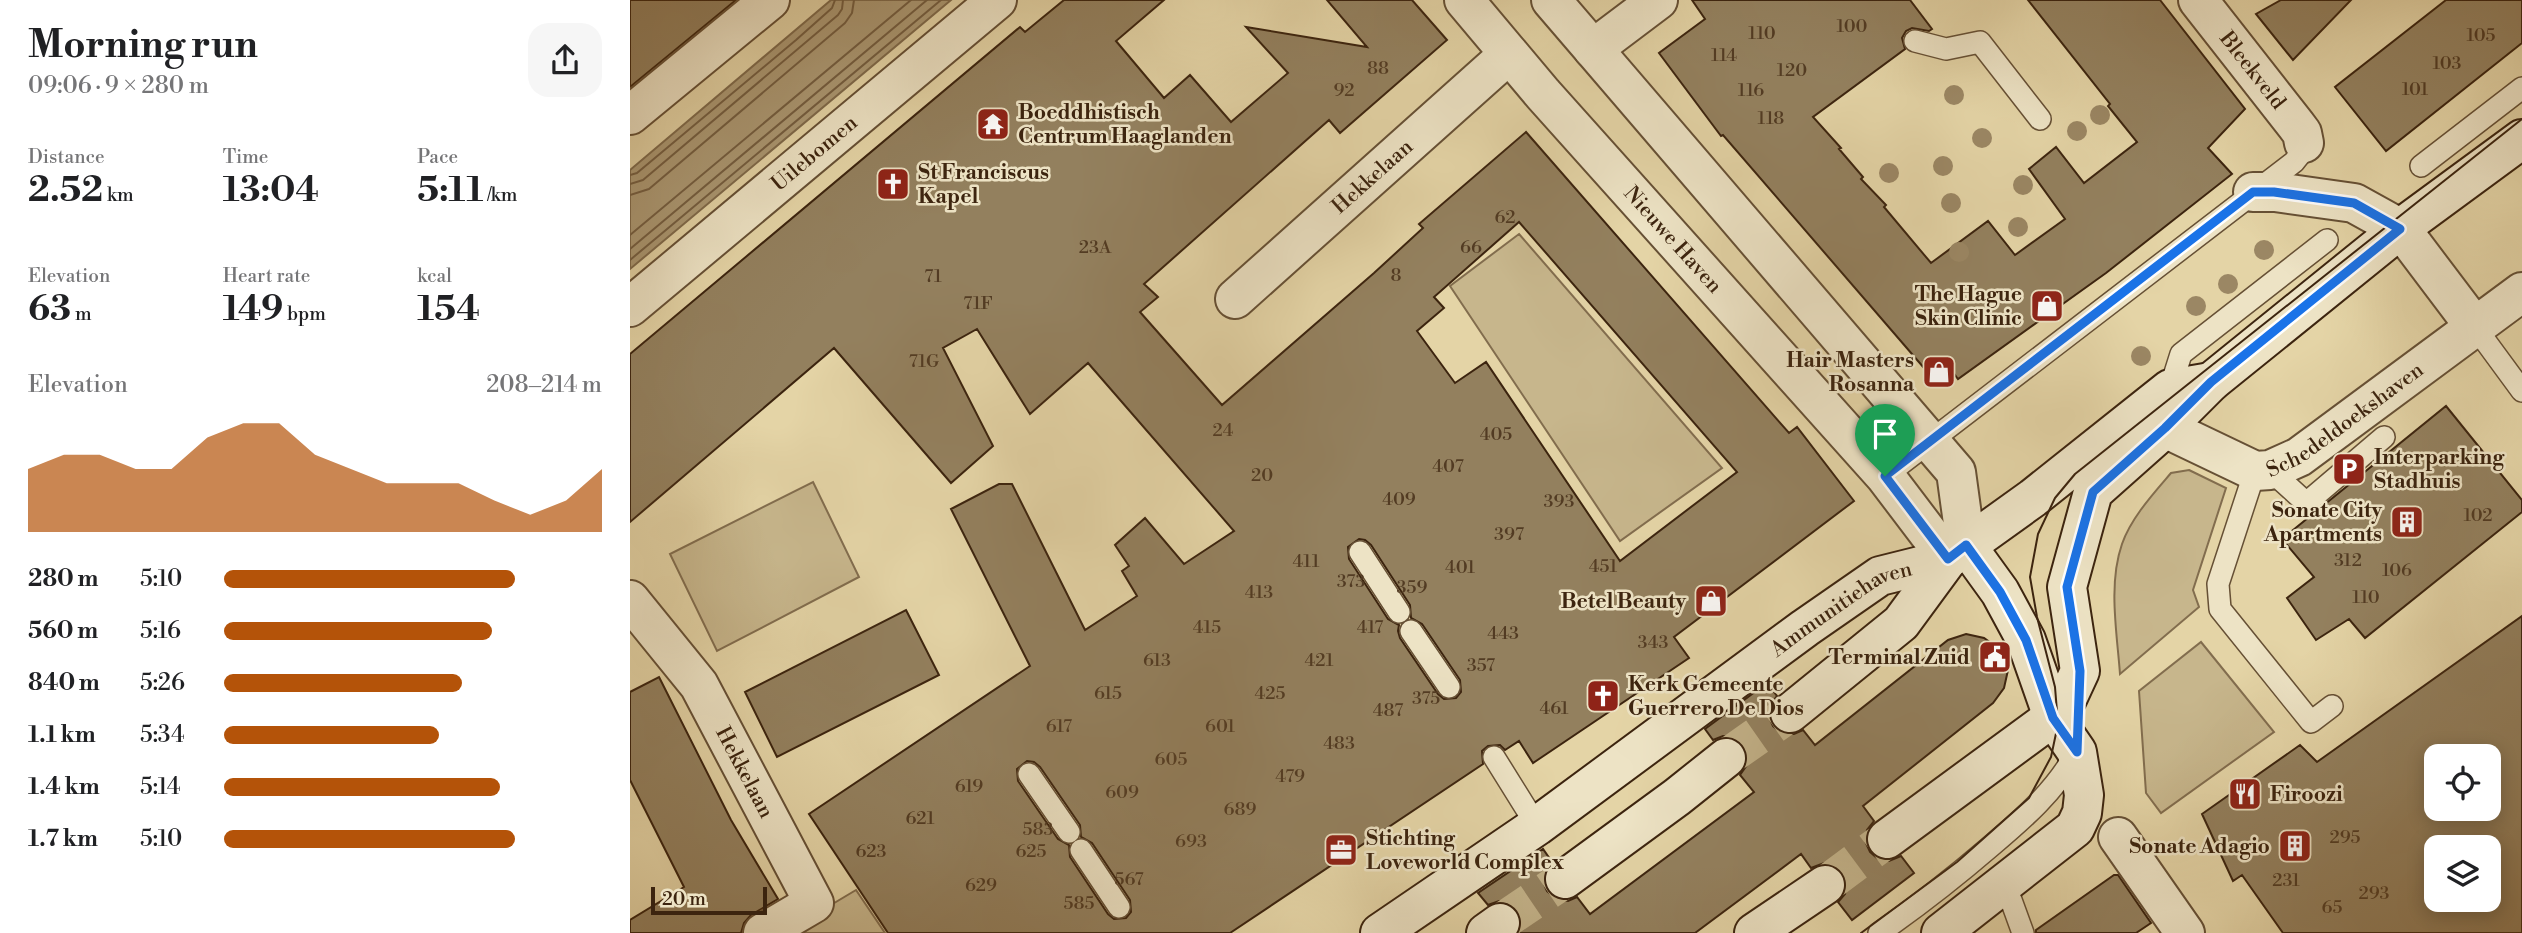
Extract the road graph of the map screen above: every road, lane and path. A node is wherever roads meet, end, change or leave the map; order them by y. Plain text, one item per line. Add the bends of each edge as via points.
1 (770, 0) edge
2 (997, 0) edge
3 (1464, 0) edge
4 (1551, 0) edge
5 (1658, 0) edge
6 (2198, 0) edge
7 (1915, 41) dead end
8 (1593, 49) junction
9 (1509, 54) junction
10 (2522, 88) edge
11 (630, 115) edge
12 (2040, 119) dead end
13 (2522, 139) edge
14 (2304, 143) joint
15 (2421, 166) dead end
16 (2253, 192) junction
17 (2400, 229) junction
18 (2327, 240) dead end
19 (2522, 292) edge
20 (1235, 299) dead end
21 (630, 307) edge
22 (2475, 327) junction
23 (2211, 382) junction
24 (2170, 388) junction
25 (2522, 391) edge
26 (2165, 428) junction
27 (2384, 437) dead end
28 (1931, 441) junction
29 (2262, 470) junction
30 (1885, 476) junction
31 (1360, 552) dead end
32 (1957, 552) junction
33 (630, 600) edge
34 (1399, 612) dead end
35 (1411, 631) dead end
36 (2080, 671) junction
37 (1449, 687) dead end
38 (2332, 706) dead end
39 (1790, 713) tunnel mouth
40 (2053, 718) junction
41 (2077, 752) junction
42 (1494, 757) dead end
43 (1726, 758) tunnel mouth
44 (1029, 774) dead end
45 (1537, 826) junction
46 (1069, 832) dead end
47 (2118, 837) dead end
48 (1888, 839) tunnel mouth
49 (1081, 850) dead end
50 (2031, 864) junction
51 (1564, 879) tunnel mouth
52 (1825, 885) tunnel mouth
53 (2011, 900) junction
54 (1119, 906) dead end
55 (1999, 920) dead end
56 (763, 933) edge
57 (1380, 933) edge
58 (1754, 933) edge
59 (1879, 933) edge
60 (1941, 933) edge
61 (1966, 933) edge
62 (2022, 933) edge
63 (2185, 933) edge

1 - 11 street
2 - 21 street, Uilebomen
3 - 9 street, Nieuwe Haven
4 - 8 street
5 - 8 street
6 - 14 street, Bleekveld via 2302,133
7 - 12 lane via 1946,50 1980,41
8 - 28 street
9 - 20 street, Hekkelaan
9 - 30 street, Nieuwe Haven
10 - 15 lane
13 - 17 street
14 - 16 lane via 2294,162
16 - 17 street via 2354,203
16 - 28 lane
17 - 22 street
17 - 23 street
18 - 24 lane via 2181,354
19 - 22 street, Schedeldoekshaven
22 - 25 lane
22 - 29 street, Schedeldoekshaven via 2299,457
23 - 24 street
23 - 26 street
24 - 32 street, Ammunitiehaven via 2033,498
26 - 29 street, Schedeldoekshaven
26 - 36 street via 2093,492 2067,587
27 - 29 lane via 2311,499 2303,500
28 - 30 lane
28 - 32 street via 1956,472
29 - 38 lane via 2218,584 2220,609 2311,722
30 - 32 street, Nieuwe Haven
31 - 34 lane
32 - 39 street via 1901,623
32 - 40 street, Nieuwe Haven via 2000,592 2026,640
32 - 45 street, Ammunitiehaven via 1880,576
33 - 56 street, Hekkelaan via 699,685 814,903
35 - 37 lane
36 - 40 street
36 - 41 street
40 - 41 street
40 - 48 street
41 - 50 street via 2082,813 2075,828
41 - 59 lane via 2064,776 2036,808 1964,870
42 - 45 lane
43 - 51 street
44 - 46 lane
45 - 57 street, Ammunitiehaven
47 - 63 street
49 - 54 lane
50 - 53 lane via 2028,887
50 - 60 street
52 - 58 street
53 - 61 lane
53 - 62 lane
55 - 62 lane

